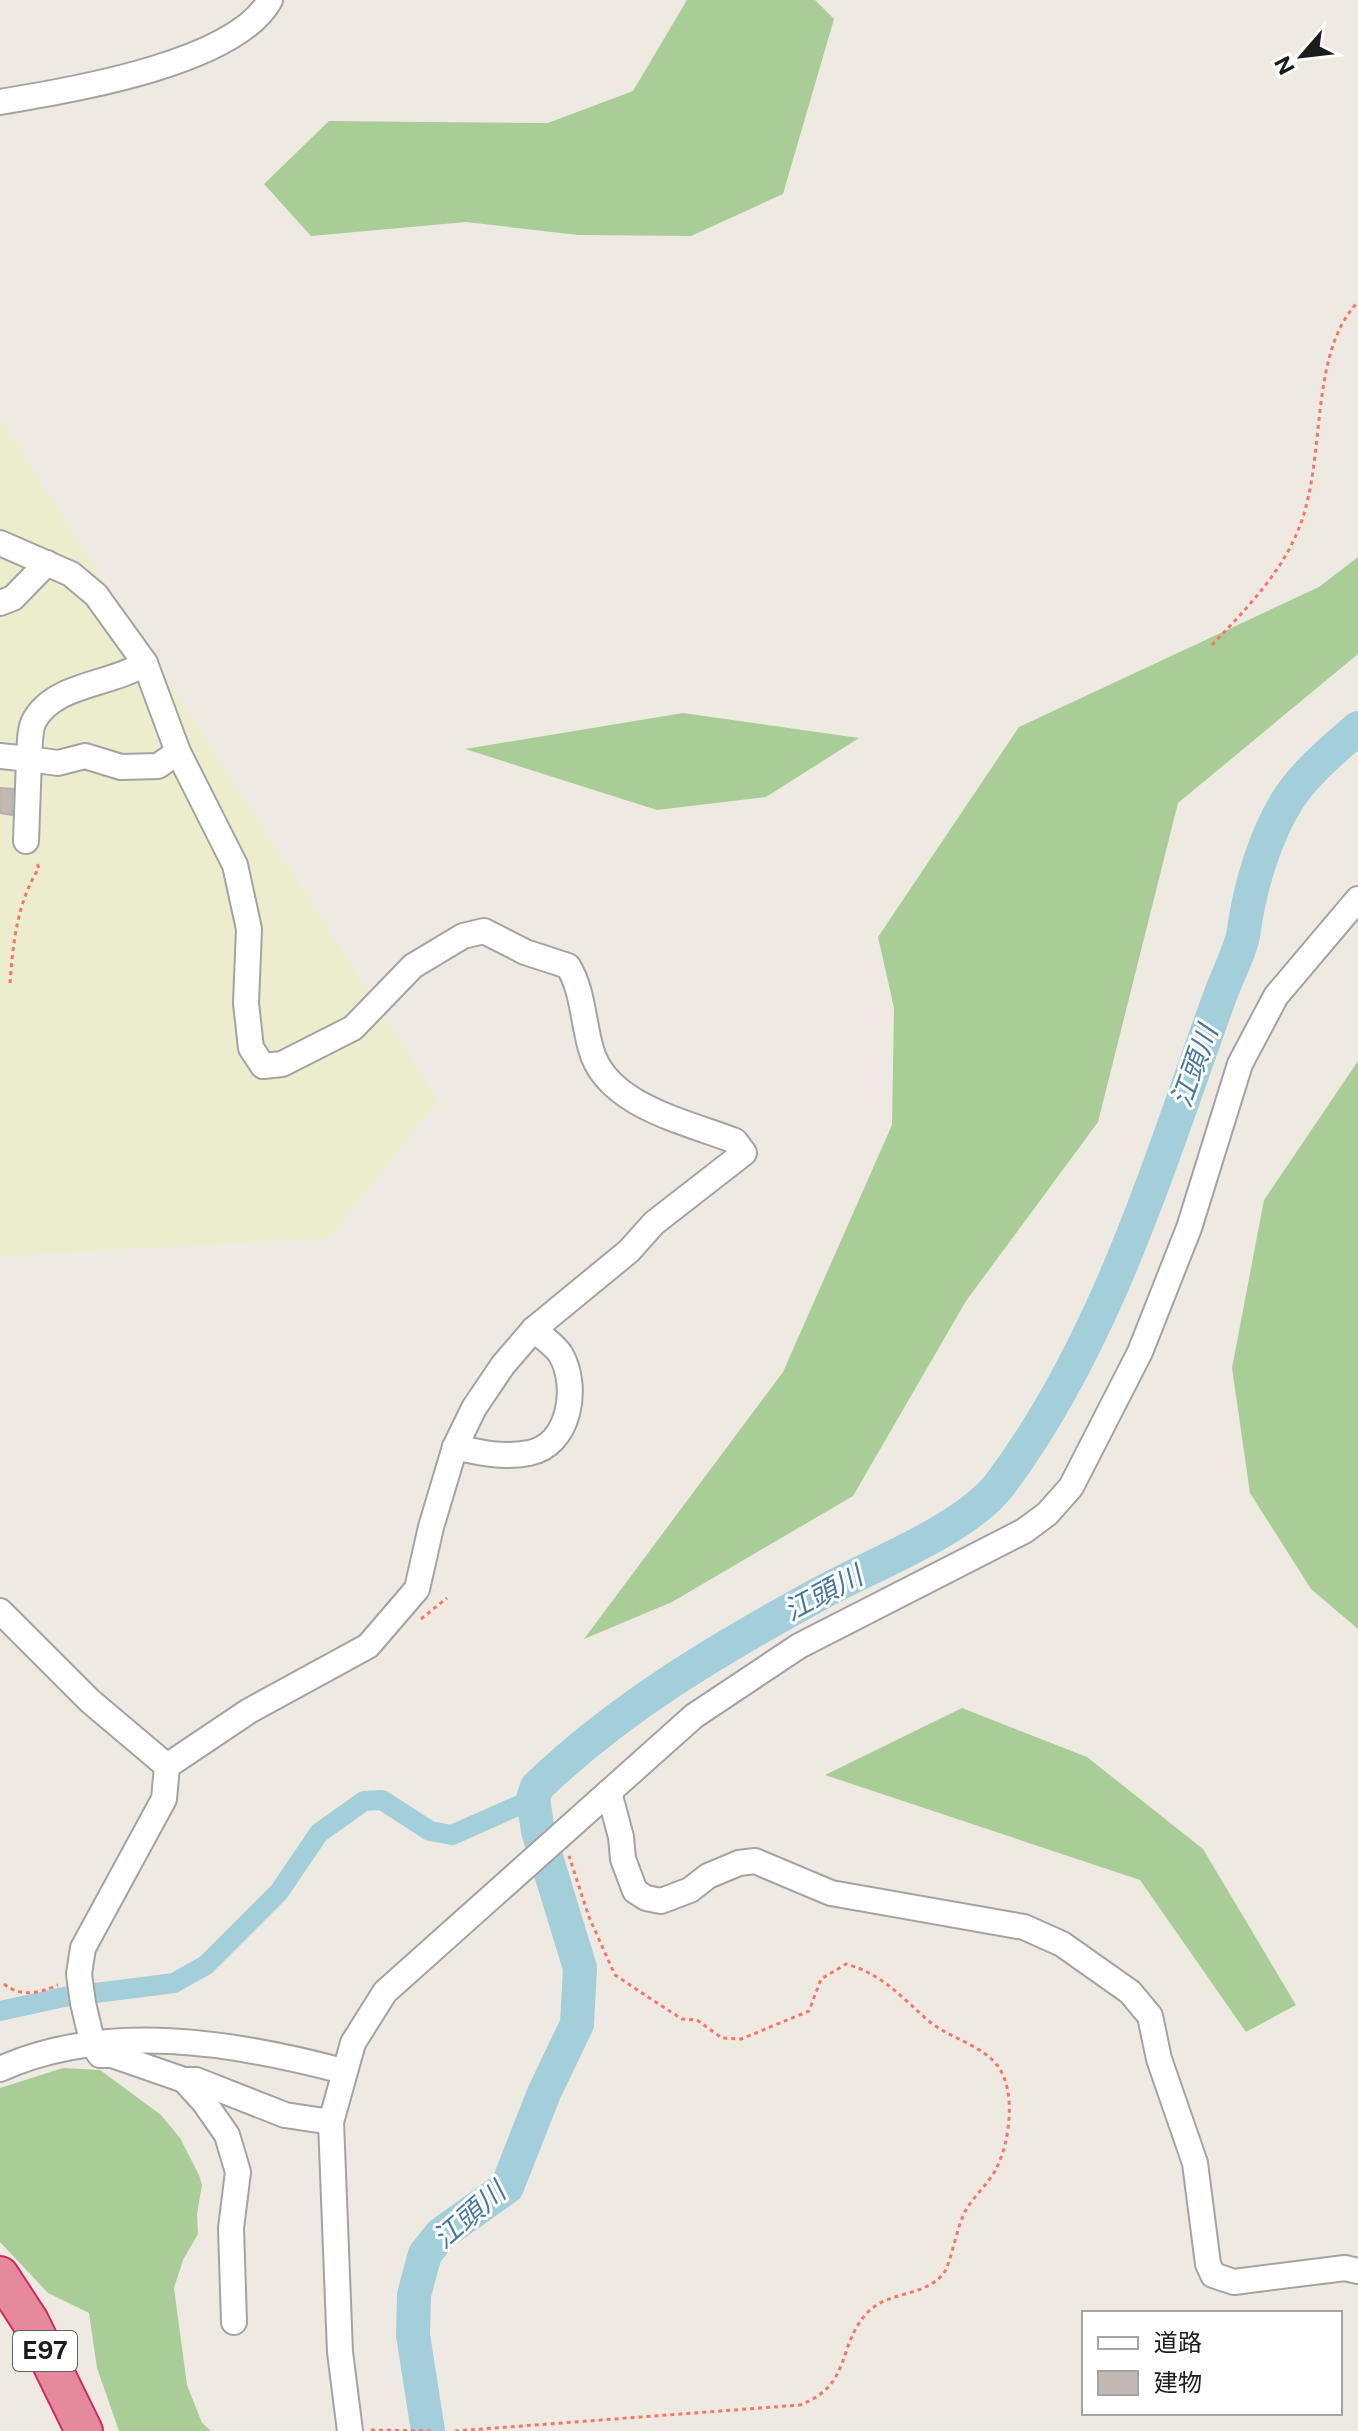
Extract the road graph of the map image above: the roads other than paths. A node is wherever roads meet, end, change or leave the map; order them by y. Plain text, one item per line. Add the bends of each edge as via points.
1 (270, 0) edge
2 (0, 102) edge
3 (0, 543) edge
4 (47, 563) junction
5 (0, 603) edge
6 (145, 663) junction
7 (178, 752) junction
8 (0, 756) edge
9 (29, 759) junction
10 (26, 841) road end
11 (1358, 899) edge
12 (534, 1329) junction
13 (455, 1447) junction
14 (0, 1611) edge
15 (167, 1766) junction
16 (609, 1792) junction
17 (93, 2045) junction
18 (0, 2069) edge
19 (343, 2071) junction
20 (184, 2080) junction
21 (331, 2122) junction
22 (1358, 2271) edge
23 (0, 2275) edge
24 (234, 2322) dead end
25 (350, 2430) edge
26 (84, 2431) edge

1 - 2 street via 251,25 202,54
3 - 4 street
4 - 5 street via 13,598
4 - 6 street via 96,595
6 - 7 street
6 - 9 street via 46,705 33,723
7 - 9 street via 158,766 121,767 85,756 58,763
7 - 12 street via 235,865 249,929 246,1003 251,1048 263,1066 282,1064 353,1028 413,966 463,936 484,931 568,966 594,1059 618,1089 741,1145 740,1160 654,1223 629,1251
8 - 9 street
9 - 10 street
11 - 16 street via 1276,996 1240,1064 1189,1228 1140,1352 1071,1487 1024,1531 799,1646 694,1716
12 - 13 street via 474,1408
12 - 13 street via 561,1355 572,1397 560,1432 533,1452 497,1456
13 - 15 street via 417,1589 368,1646 249,1711
14 - 15 street via 90,1701
15 - 17 street via 164,1799 83,1948 81,1988
16 - 19 street via 385,1992 353,2043
16 - 22 street via 623,1859 635,1891 646,1898 661,1901 718,1872 755,1861 831,1893 1024,1927 1095,1965 1150,2016 1195,2163 1213,2275 1234,2282 1345,2268
17 - 18 street via 52,2050
17 - 19 street via 113,2040 241,2047
17 - 20 street via 100,2055
19 - 21 street
20 - 21 street via 285,2115
20 - 24 street via 227,2135 238,2172 231,2228
21 - 25 street via 340,2352
23 - 26 highway, E97 via 30,2321

